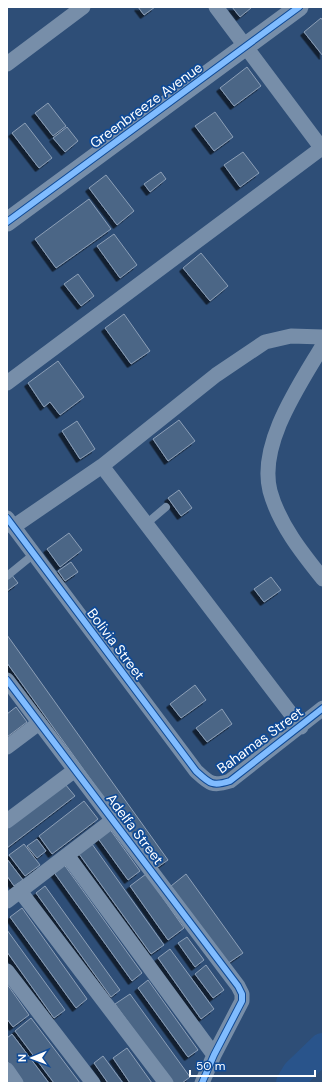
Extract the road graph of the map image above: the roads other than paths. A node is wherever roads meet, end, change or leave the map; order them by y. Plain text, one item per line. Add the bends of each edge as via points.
1 (83, 7) edge
2 (216, 7) edge
3 (299, 7) edge
4 (246, 47) junction
5 (7, 64) edge
6 (323, 149) edge
7 (7, 222) edge
8 (323, 336) edge
9 (323, 345) edge
10 (7, 383) edge
11 (102, 466) junction
12 (166, 507) dead end
13 (10, 522) edge
14 (146, 524) junction
15 (34, 554) junction
16 (7, 576) edge
17 (323, 579) edge
18 (7, 680) edge
19 (323, 708) edge
20 (39, 723) junction
21 (301, 727) junction
22 (7, 747) edge
23 (75, 770) junction
24 (209, 783) joint
25 (113, 820) junction
26 (7, 821) edge
27 (67, 855) junction
28 (20, 891) junction
29 (7, 901) edge
30 (7, 971) edge
31 (214, 1055) junction
32 (7, 1070) edge
33 (16, 1083) edge
34 (93, 1083) edge
35 (166, 1083) edge
36 (202, 1083) edge

1 - 5 street
2 - 4 street
3 - 4 street, Greenbreeze Avenue
4 - 6 street
4 - 7 street, Greenbreeze Avenue
6 - 10 street
8 - 11 street via 291,336 265,342 216,375
9 - 17 street via 278,426 270,448 268,469 270,490 278,511 296,545
11 - 13 street
11 - 14 street
12 - 14 lane
13 - 15 street, Bolivia Street
14 - 21 street
15 - 16 lane
15 - 24 street, Bolivia Street via 196,771
18 - 20 street, Adelfa Street
19 - 21 street, Bahamas Street
20 - 22 street
20 - 23 street, Adelfa Street
21 - 24 street, Bahamas Street via 230,781
23 - 25 street, Adelfa Street
23 - 26 street
25 - 27 street
25 - 31 street, Adelfa Street via 242,994 242,1001
27 - 28 street
27 - 31 street
28 - 29 street
28 - 35 street
30 - 34 street
31 - 36 street
32 - 33 street

